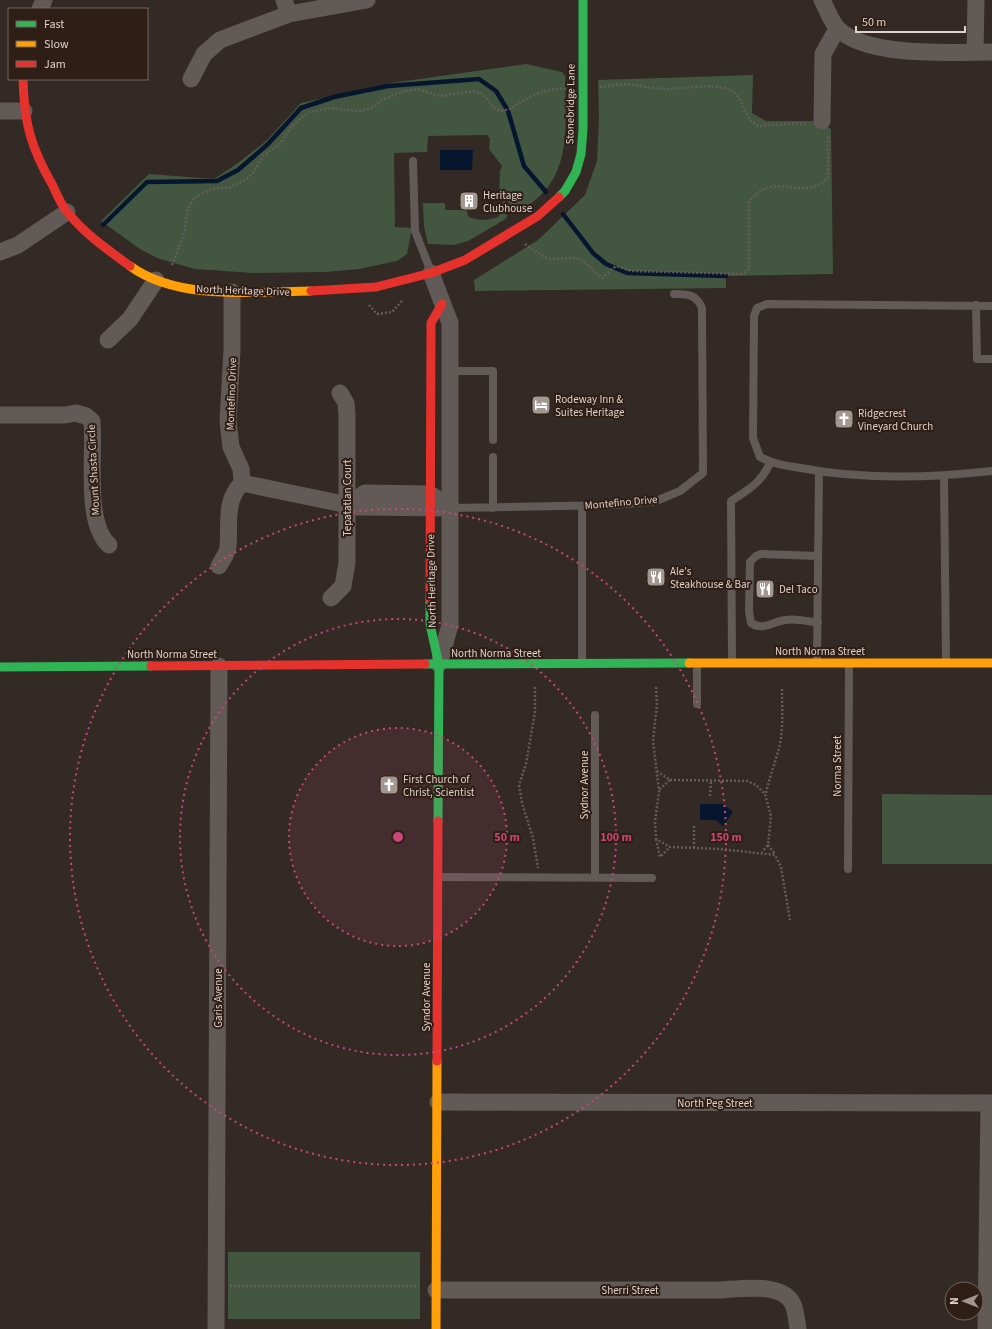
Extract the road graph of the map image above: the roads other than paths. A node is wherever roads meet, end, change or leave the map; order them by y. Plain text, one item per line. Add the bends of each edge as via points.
1 (367, 0) edge
2 (583, 0) edge
3 (822, 0) edge
4 (976, 0) edge
5 (287, 7) edge
6 (837, 29) junction
7 (984, 52) edge
8 (191, 79) dead end
9 (23, 80) edge
10 (0, 111) edge
11 (24, 112) junction
12 (821, 127) road end
13 (414, 161) dead end
14 (67, 212) junction
15 (0, 252) edge
16 (431, 273) junction
17 (156, 280) junction
18 (232, 292) junction
19 (674, 294) dead end
20 (442, 304) junction
21 (976, 305) junction
22 (992, 306) edge
23 (108, 340) dead end
24 (992, 359) edge
25 (450, 371) junction
26 (340, 394) dead end
27 (0, 415) edge
28 (493, 440) dead end
29 (493, 457) dead end
30 (770, 462) junction
31 (818, 471) junction
32 (992, 471) edge
33 (944, 476) junction
34 (242, 482) junction
35 (430, 500) junction
36 (348, 505) junction
37 (582, 506) junction
38 (450, 508) junction
39 (493, 508) junction
40 (109, 545) dead end
41 (818, 556) junction
42 (219, 566) dead end
43 (331, 598) dead end
44 (818, 623) junction
45 (697, 663) junction
46 (732, 663) junction
47 (849, 663) junction
48 (946, 663) junction
49 (992, 663) edge
50 (582, 664) junction
51 (439, 665) junction
52 (817, 665) junction
53 (219, 666) junction
54 (0, 667) edge
55 (697, 704) dead end
56 (594, 715) dead end
57 (848, 869) dead end
58 (438, 878) junction
59 (595, 878) junction
60 (652, 878) dead end
61 (438, 1102) junction
62 (990, 1103) edge
63 (436, 1290) junction
64 (216, 1329) edge
65 (436, 1329) edge
66 (798, 1329) edge
67 (986, 1329) edge

1 - 5 street
2 - 16 street, Stonebridge Lane via 583,130 576,172 565,191 538,216 465,260
3 - 6 street
4 - 7 street
5 - 8 street via 220,40 204,54
6 - 7 street via 860,42 890,50
6 - 12 street via 823,54
9 - 11 street, North Heritage Drive
10 - 11 street
11 - 14 street, North Heritage Drive via 30,139 43,170
13 - 16 lane via 415,231
14 - 15 street via 18,245
14 - 17 street, North Heritage Drive via 96,241 137,271
16 - 18 street, North Heritage Drive via 376,287 350,290
16 - 20 street, North Heritage Drive
17 - 18 street, North Heritage Drive via 184,288
17 - 23 street via 130,319
18 - 34 street, Montefino Drive via 228,421 231,447 241,470
19 - 37 lane, Montefino Drive via 692,294 699,300 702,308 703,473 680,491 656,501
20 - 25 street, North Heritage Drive via 450,323
20 - 35 street, North Heritage Drive via 431,323
21 - 22 lane
21 - 24 lane via 977,359
21 - 30 lane via 767,304 757,308 754,316 753,438 760,457
25 - 28 lane via 493,370
25 - 38 street, North Heritage Drive
26 - 36 street, Tepatatlan Court via 346,403 347,415
27 - 40 street, Mount Shasta Circle via 76,413 92,421 94,508 98,530
29 - 39 lane
30 - 31 lane
30 - 46 lane via 764,475 752,488 731,500
31 - 33 lane
31 - 41 lane
32 - 33 lane
33 - 48 lane
34 - 36 street
34 - 42 street via 235,489 228,511 228,548
35 - 36 street via 365,493
35 - 38 street
35 - 51 street, North Heritage Drive via 430,624
36 - 43 street, Tepatatlan Court via 346,575 343,586
37 - 39 lane, Montefino Drive
37 - 50 lane
38 - 39 lane, Montefino Drive
38 - 51 street, North Heritage Drive via 450,625
41 - 44 lane
41 - 44 lane via 756,556 750,562 749,611 751,623 756,626 768,626 785,620
44 - 52 lane
45 - 46 street, North Norma Street
45 - 50 street, North Norma Street
45 - 55 lane
46 - 52 street, North Norma Street
47 - 48 street, North Norma Street
47 - 52 street, North Norma Street
47 - 57 lane, Norma Street
48 - 49 street, North Norma Street
50 - 51 street, North Norma Street
51 - 53 street, North Norma Street
51 - 58 street, Syndor Avenue
53 - 54 street, North Norma Street
53 - 64 street, Garis Avenue
56 - 59 lane, Sydnor Avenue
58 - 59 lane
58 - 61 street, Syndor Avenue
59 - 60 lane
61 - 62 street, North Peg Street
61 - 63 street, Syndor Avenue
62 - 67 street
63 - 65 street, Syndor Avenue
63 - 66 street, Sherri Street via 772,1290 785,1294 794,1306

